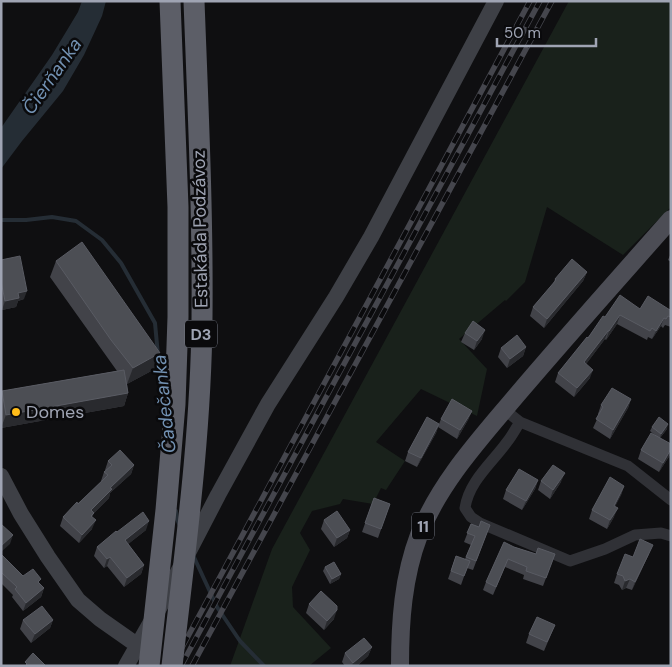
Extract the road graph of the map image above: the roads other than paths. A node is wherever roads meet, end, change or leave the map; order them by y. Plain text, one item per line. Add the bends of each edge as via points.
1 (170, 1) edge
2 (194, 1) edge
3 (496, 1) edge
4 (671, 219) edge
5 (504, 410) junction
6 (520, 422) junction
7 (1, 476) edge
8 (671, 500) edge
9 (671, 536) edge
10 (137, 645) junction
11 (126, 666) edge
12 (149, 666) edge
13 (172, 666) edge
14 (400, 666) edge

1 - 12 highway, Estakáda Podzávoz / D3, bridge via 178,207 178,326 166,510
2 - 13 highway, Estakáda Podzávoz / D3, bridge via 201,329 198,413
3 - 10 street, bridge via 371,237 268,404
4 - 5 main road, 11
5 - 6 street
5 - 14 main road, 11 via 455,472 432,507 419,536 404,595
6 - 8 street via 628,466
6 - 9 street via 468,494 465,508 471,517 570,561 635,534
7 - 10 street via 21,514 78,600
10 - 11 street

